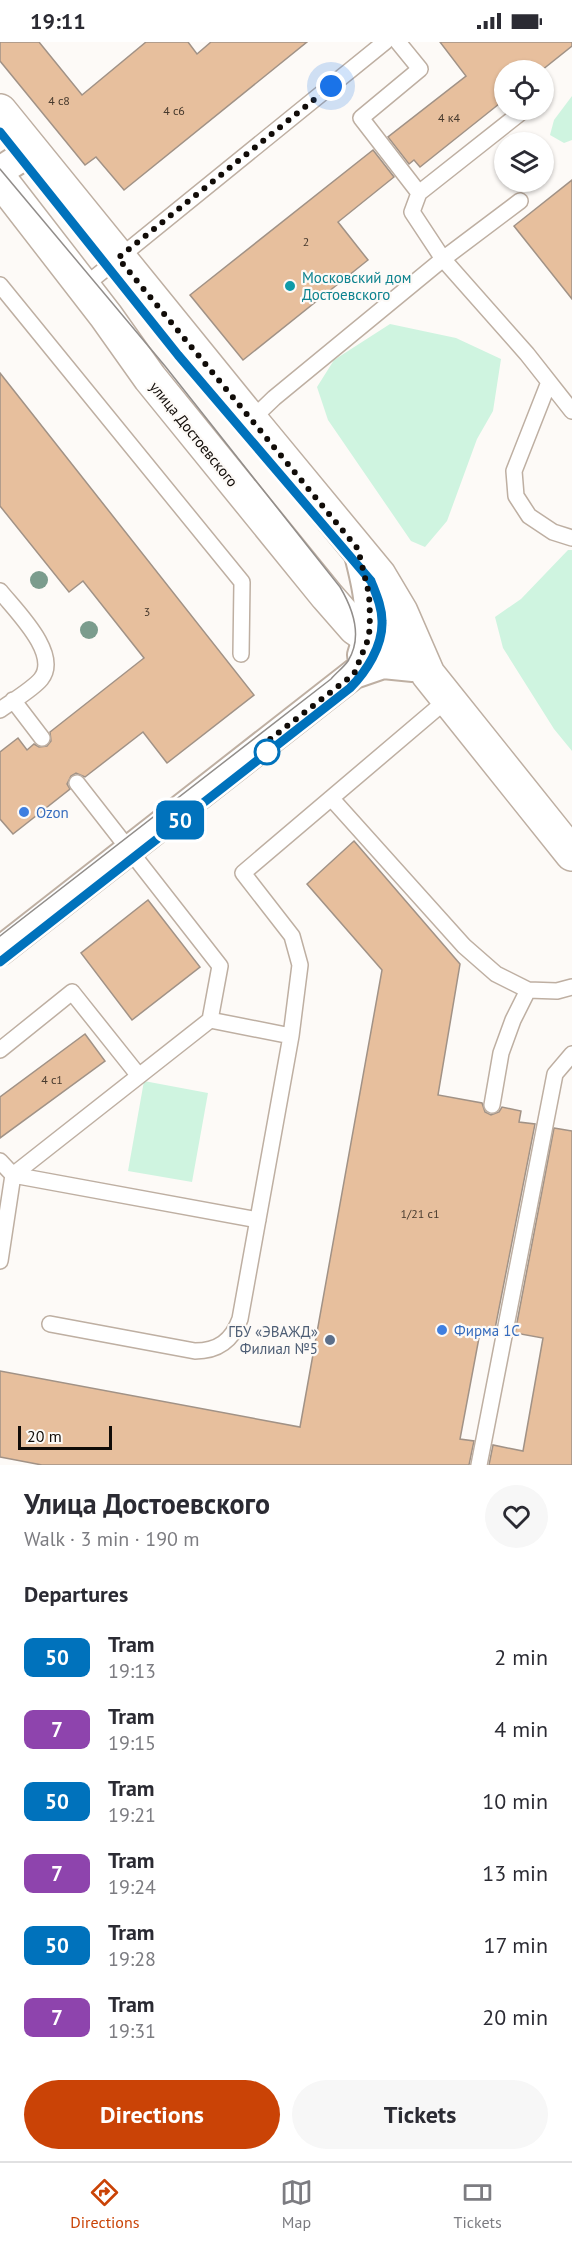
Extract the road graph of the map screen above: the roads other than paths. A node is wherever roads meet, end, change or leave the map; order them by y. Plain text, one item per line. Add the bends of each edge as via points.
1 (385, 42) edge
2 (398, 42) edge
3 (0, 111) edge
4 (511, 120) edge
5 (31, 150) junction
6 (0, 171) edge
7 (0, 179) edge
8 (419, 193) junction
9 (520, 201) dead end
10 (118, 258) junction
11 (443, 259) junction
12 (0, 285) edge
13 (84, 287) junction
14 (549, 382) junction
15 (572, 411) edge
16 (251, 420) junction
17 (572, 537) edge
18 (358, 549) junction
19 (0, 591) edge
20 (369, 637) junction
21 (242, 654) dead end
22 (421, 658) junction
23 (354, 674) junction
24 (449, 698) junction
25 (14, 700) junction
26 (0, 710) edge
27 (42, 738) dead end
28 (77, 783) dead end
29 (332, 799) junction
30 (570, 846) edge
31 (128, 850) junction
32 (0, 951) edge
33 (572, 987) edge
34 (528, 990) junction
35 (210, 1020) junction
36 (291, 1036) junction
37 (0, 1050) edge
38 (572, 1054) edge
39 (139, 1076) junction
40 (492, 1105) dead end
41 (0, 1161) edge
42 (13, 1175) junction
43 (258, 1221) junction
44 (0, 1261) edge
45 (50, 1324) dead end
46 (479, 1465) edge

1 - 10 lane
2 - 8 lane via 420,69 361,118
3 - 5 street
4 - 8 lane
5 - 6 street
5 - 10 street
7 - 13 street, улица Достоевского
8 - 11 lane via 412,212
9 - 11 lane
10 - 13 lane
10 - 16 street
11 - 14 lane
11 - 16 lane
12 - 21 lane via 242,582
13 - 20 street, улица Достоевского via 232,481 327,596
14 - 15 lane
14 - 17 lane via 514,471 516,496 530,516 553,532
16 - 18 street
18 - 20 street via 369,594
18 - 22 street via 401,612
19 - 25 lane via 46,655 47,668 41,679
20 - 22 street, улица Достоевского
20 - 23 street
22 - 23 street via 413,667 383,664
22 - 24 street via 428,674
23 - 31 street
24 - 29 lane
24 - 30 street
25 - 26 lane
25 - 27 lane
28 - 31 lane
29 - 34 lane via 464,946 496,974
29 - 36 lane via 243,873 284,923 298,950 299,980
31 - 32 street
31 - 35 lane via 220,966
33 - 34 lane
34 - 40 lane via 501,1053
35 - 36 lane
35 - 39 lane
36 - 43 lane
37 - 39 lane via 72,992
38 - 46 lane via 555,1074
39 - 42 lane
41 - 42 lane
42 - 43 lane
42 - 44 lane
43 - 45 lane via 240,1319 236,1331 218,1347 195,1351

